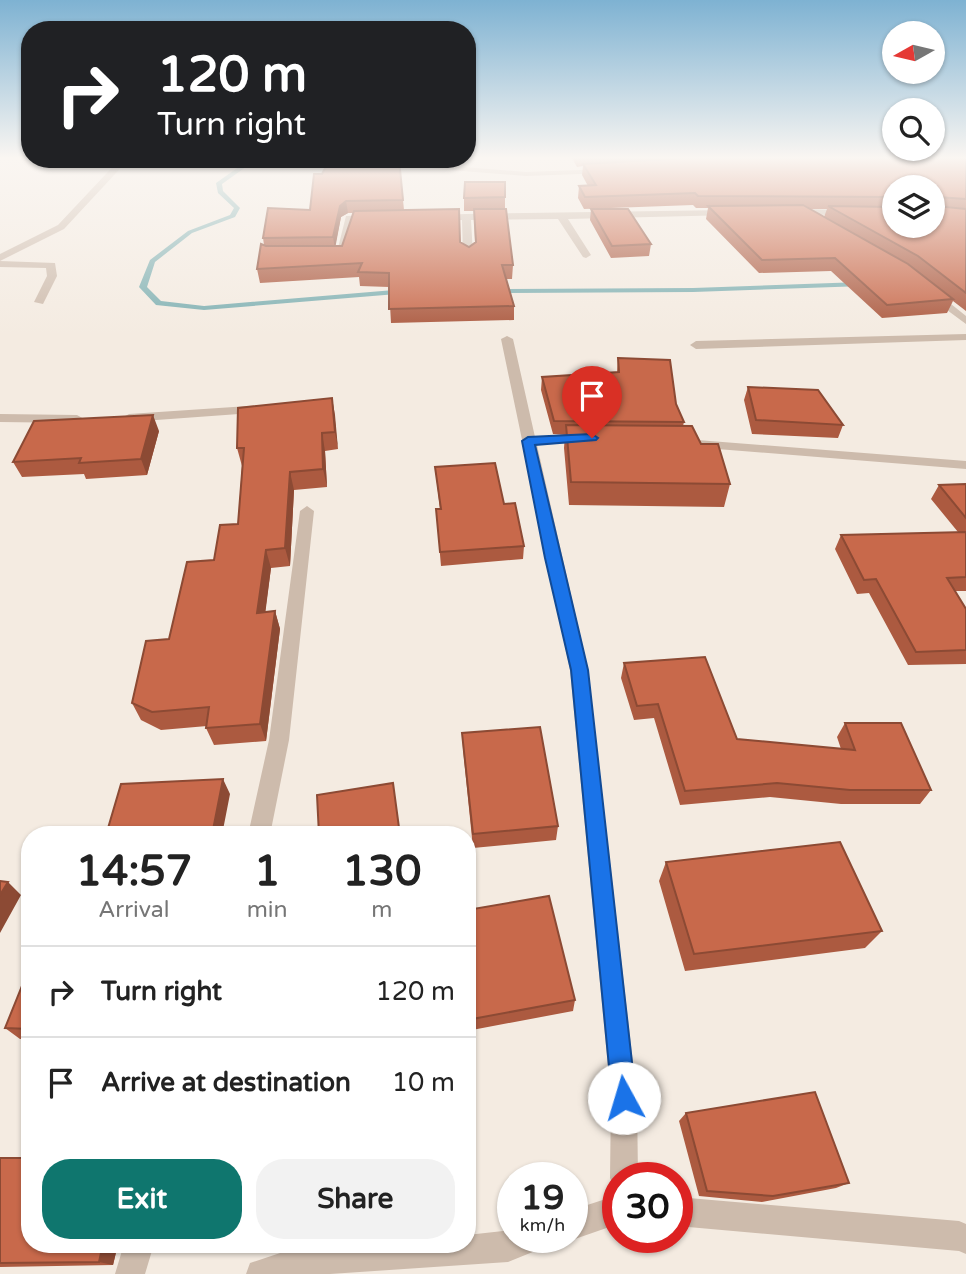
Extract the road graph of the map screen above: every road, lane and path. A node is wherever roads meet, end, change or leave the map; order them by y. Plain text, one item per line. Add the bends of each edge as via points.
1 (70, 217) edge
2 (451, 217) edge
3 (466, 217) edge
4 (562, 217) edge
5 (810, 217) edge
6 (385, 218) edge
7 (432, 218) edge
8 (821, 225) edge
9 (329, 255) edge
10 (468, 255) edge
11 (586, 255) dead end
12 (0, 258) edge
13 (0, 264) edge
14 (925, 289) edge
15 (39, 302) dead end
16 (966, 321) edge
17 (966, 337) edge
18 (507, 339) dead end
19 (695, 345) dead end
20 (281, 406) edge
21 (0, 418) edge
22 (120, 418) edge
23 (95, 419) edge
24 (605, 439) edge
25 (528, 441) junction
26 (672, 442) edge
27 (966, 465) edge
28 (307, 511) dead end
29 (261, 826) edge
30 (624, 1162) edge
31 (693, 1212) edge
32 (966, 1239) edge
33 (497, 1248) edge
34 (476, 1249) edge
35 (136, 1253) edge
36 (419, 1253) edge
37 (130, 1274) edge
38 (261, 1274) edge

1 - 12 street via 61,227
2 - 7 street
3 - 10 street
4 - 11 street
5 - 8 street
6 - 9 street via 349,218 341,255
13 - 15 street via 51,265 52,276
14 - 16 street
17 - 19 street
18 - 25 street
20 - 22 street
21 - 23 street
24 - 25 street
25 - 30 street via 579,670 624,1098
26 - 27 street
28 - 29 street via 279,740
31 - 32 street
33 - 34 street
35 - 37 street
36 - 38 street via 301,1261

